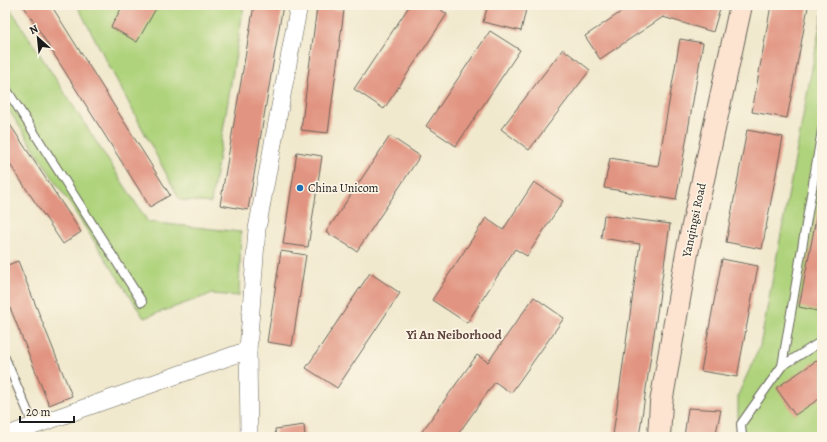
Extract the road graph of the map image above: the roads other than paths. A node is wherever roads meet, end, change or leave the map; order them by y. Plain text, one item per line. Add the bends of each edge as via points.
1 (299, 5) edge
2 (741, 5) edge
3 (5, 87) edge
4 (822, 130) edge
5 (142, 302) dead end
6 (822, 341) edge
7 (248, 350) junction
8 (5, 358) edge
9 (782, 366) junction
10 (34, 426) junction
11 (5, 436) edge
12 (249, 437) edge
13 (659, 437) edge
14 (742, 437) edge

1 - 7 street via 257,229
2 - 13 street, Yanqingsi Road via 687,253 661,403
3 - 5 lane
4 - 9 lane
6 - 9 lane
7 - 10 street
7 - 12 street
8 - 10 lane
9 - 14 lane via 741,424
10 - 11 street

